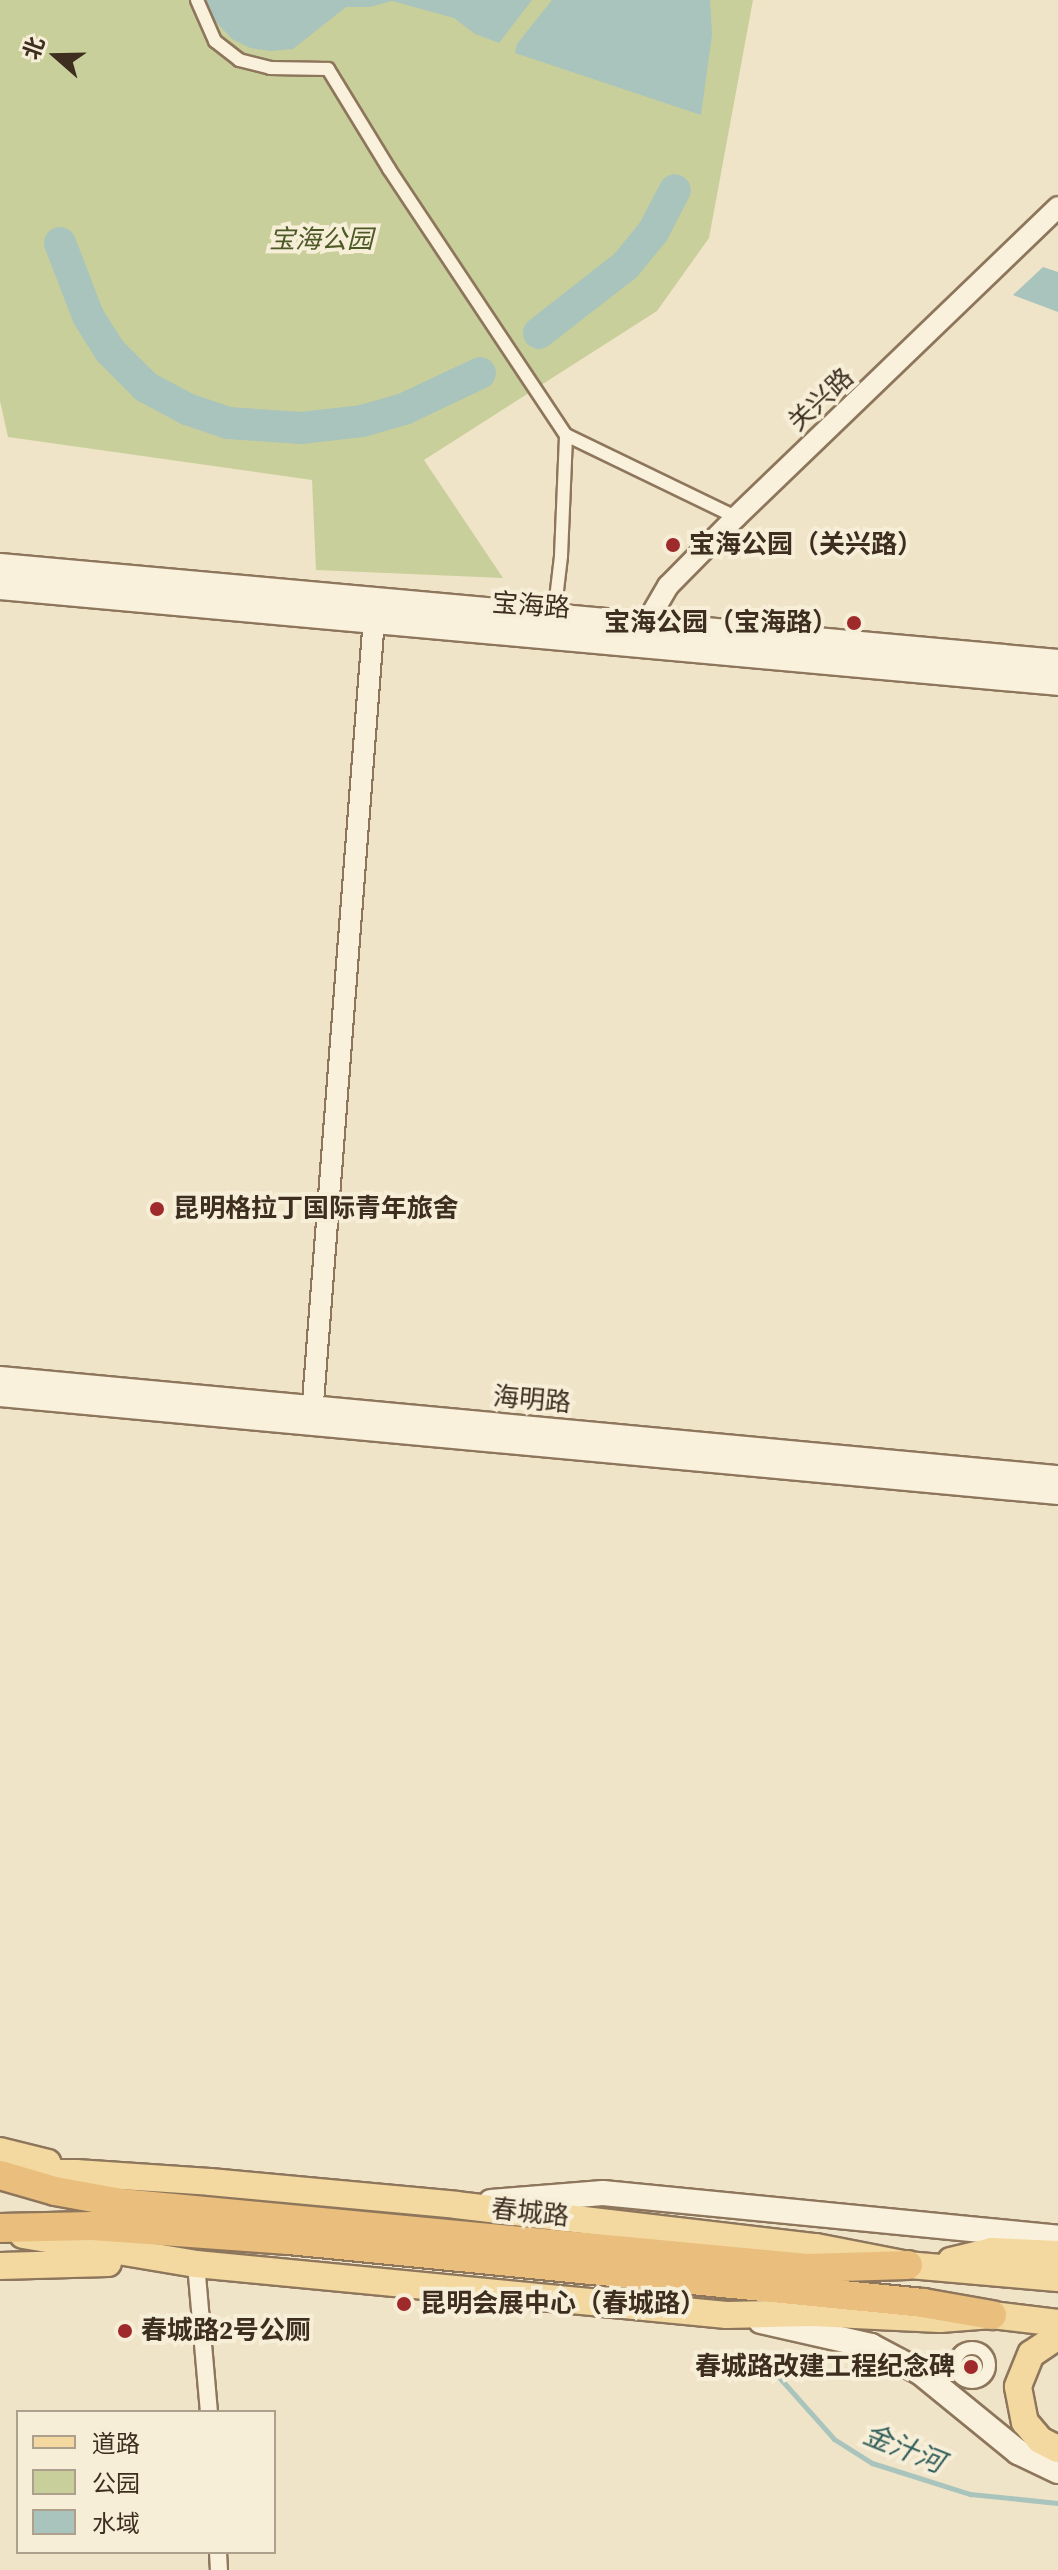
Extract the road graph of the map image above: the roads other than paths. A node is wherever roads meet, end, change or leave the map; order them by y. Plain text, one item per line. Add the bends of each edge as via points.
1 (197, 0) edge
2 (1058, 207) edge
3 (566, 435) junction
4 (736, 517) junction
5 (0, 566) edge
6 (0, 587) edge
7 (374, 612) junction
8 (554, 616) junction
9 (641, 633) junction
10 (1058, 662) edge
11 (1058, 683) edge
12 (0, 1377) edge
13 (0, 1396) edge
14 (312, 1414) junction
15 (1058, 1476) edge
16 (1058, 1494) edge
17 (0, 2151) edge
18 (0, 2174) edge
19 (199, 2182) junction
20 (456, 2205) junction
21 (0, 2230) edge
22 (383, 2238) junction
23 (1058, 2238) edge
24 (1058, 2254) edge
25 (196, 2264) junction
26 (0, 2266) edge
27 (918, 2266) junction
28 (1058, 2278) edge
29 (727, 2315) junction
30 (992, 2315) junction
31 (1058, 2323) edge
32 (1058, 2336) edge
33 (209, 2410) edge
34 (1058, 2449) edge
35 (1058, 2471) edge

1 - 3 street via 215,41 239,60 270,68 328,69
2 - 4 street, 关兴路
3 - 4 street
3 - 8 street
4 - 9 street, 关兴路 via 668,586
5 - 7 main road, 宝海路
6 - 7 main road, 宝海路
7 - 8 main road, 宝海路
7 - 9 main road, 宝海路
7 - 14 street
8 - 9 main road, 宝海路
9 - 10 main road, 宝海路
9 - 11 main road, 宝海路
12 - 14 street, 海明路
13 - 14 street, 海明路
14 - 15 street, 海明路
14 - 16 street, 海明路
17 - 19 main road via 38,2162
18 - 19 main road, 春城路 via 76,2173
18 - 22 highway via 95,2199
19 - 20 main road, 春城路
20 - 23 main road via 603,2193
20 - 27 main road, 春城路 via 816,2247
21 - 22 highway via 34,2224
21 - 25 main road
22 - 27 highway via 807,2268
22 - 30 highway
24 - 27 main road via 992,2251
25 - 26 main road
25 - 29 main road
25 - 33 street
27 - 28 main road, 春城路
29 - 30 main road
29 - 35 main road via 871,2346 920,2372 1018,2452
30 - 31 main road
32 - 34 main road via 1031,2354 1020,2375 1018,2399 1032,2432

